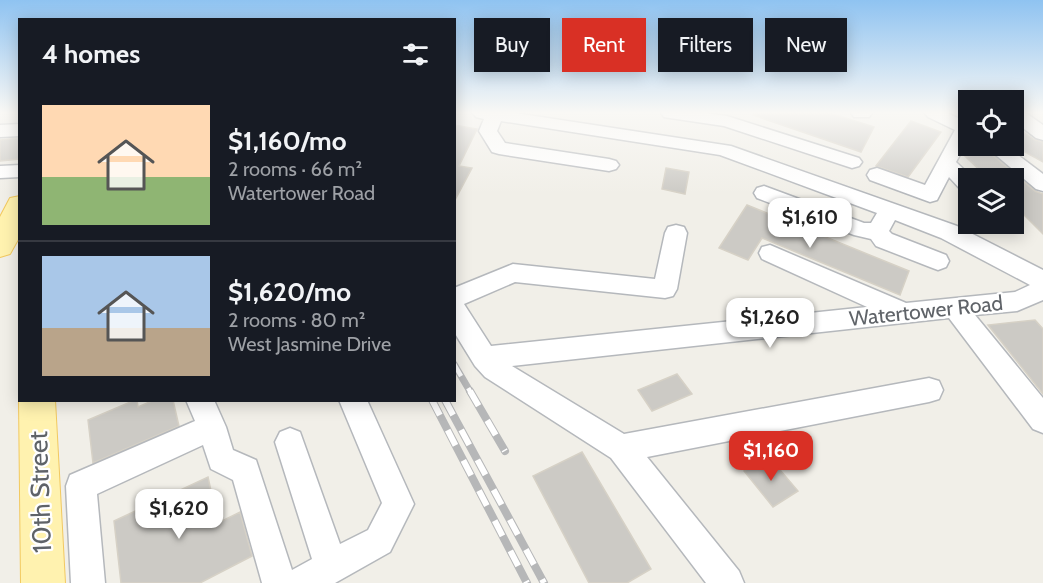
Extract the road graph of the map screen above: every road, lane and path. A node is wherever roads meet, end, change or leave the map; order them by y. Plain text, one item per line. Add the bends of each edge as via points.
1 (494, 140) edge
2 (673, 140) edge
3 (725, 140) edge
4 (792, 140) edge
5 (958, 144) edge
6 (724, 150) junction
7 (1008, 156) edge
8 (852, 162) dead end
9 (946, 163) junction
10 (609, 165) dead end
11 (18, 171) edge
12 (0, 172) edge
13 (877, 175) dead end
14 (958, 175) edge
15 (1043, 184) edge
16 (764, 193) dead end
17 (18, 209) edge
18 (890, 210) junction
19 (878, 232) junction
20 (676, 233) dead end
21 (958, 233) edge
22 (974, 234) edge
23 (0, 246) edge
24 (770, 254) dead end
25 (938, 261) dead end
26 (1043, 281) edge
27 (1043, 290) edge
28 (456, 297) edge
29 (955, 308) junction
30 (456, 313) edge
31 (904, 313) junction
32 (484, 358) junction
33 (929, 390) dead end
34 (354, 402) edge
35 (44, 403) edge
36 (206, 414) edge
37 (1043, 420) edge
38 (290, 442) dead end
39 (621, 448) junction
40 (306, 579) edge
41 (43, 583) edge
42 (88, 583) edge
43 (727, 583) edge

1 - 10 street via 499,148
2 - 6 street
3 - 6 street
4 - 8 street
5 - 9 street
6 - 18 street
7 - 15 street
9 - 13 street via 930,195
9 - 14 street
11 - 12 street
16 - 19 street via 862,230
17 - 23 main road
18 - 19 street
18 - 21 street
19 - 25 street via 884,240
20 - 28 street via 665,289 513,273
22 - 26 street
24 - 31 street
27 - 29 street, Watertower Road via 1017,301
29 - 31 street, Watertower Road
29 - 37 street
30 - 32 street
31 - 32 street, Watertower Road
32 - 39 street via 494,369
33 - 39 street
34 - 40 street via 398,504 379,541
35 - 41 main road, 10th Street
36 - 40 street via 221,459 245,470
36 - 42 street via 81,486
38 - 40 street
39 - 43 street

